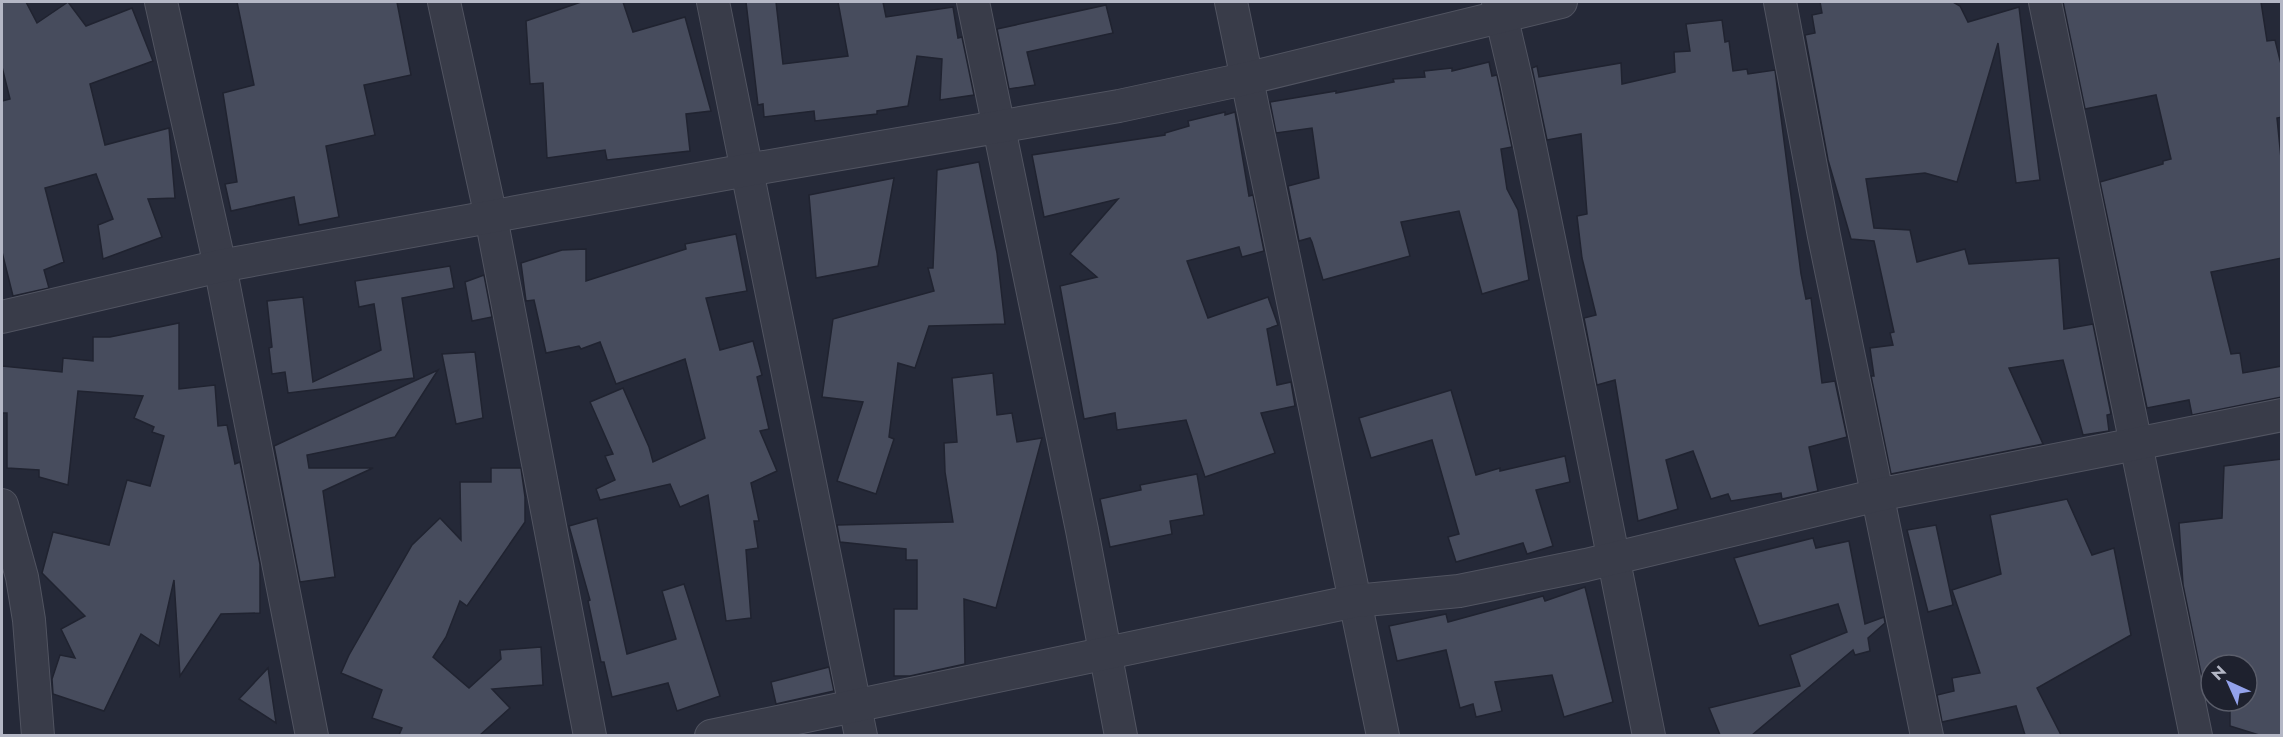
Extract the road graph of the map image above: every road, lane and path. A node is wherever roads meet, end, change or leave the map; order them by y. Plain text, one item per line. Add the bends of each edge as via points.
1 (161, 2) edge
2 (444, 2) edge
3 (713, 2) edge
4 (973, 2) edge
5 (1231, 2) edge
6 (1561, 2) edge
7 (1780, 2) edge
8 (2045, 2) edge
9 (1499, 9) edge
10 (1249, 78) junction
11 (1000, 126) junction
12 (747, 170) junction
13 (491, 217) junction
14 (220, 266) junction
15 (2, 317) edge
16 (2282, 415) edge
17 (2137, 444) junction
18 (1878, 495) junction
19 (2, 505) edge
20 (1614, 558) junction
21 (1355, 601) junction
22 (1105, 654) junction
23 (855, 705) junction
24 (38, 735) edge
25 (312, 735) edge
26 (590, 735) edge
27 (711, 735) edge
28 (861, 735) edge
29 (1121, 735) edge
30 (1383, 735) edge
31 (1649, 735) edge
32 (1928, 735) edge
33 (2196, 735) edge

1 - 14 street
2 - 13 street
3 - 12 street
4 - 11 street
5 - 10 street
6 - 9 street
7 - 18 street
8 - 17 street
9 - 10 street
9 - 20 street
10 - 11 street
10 - 21 street
11 - 12 street
11 - 22 street
12 - 13 street
12 - 23 street
13 - 14 street
13 - 26 street
14 - 15 street
14 - 25 street
16 - 17 street
17 - 18 street
17 - 33 street
18 - 20 street
18 - 32 street
19 - 24 street via 22,577
20 - 21 street via 1459,591
20 - 31 street
21 - 22 street
21 - 30 street
22 - 23 street
22 - 29 street
23 - 27 street
23 - 28 street

